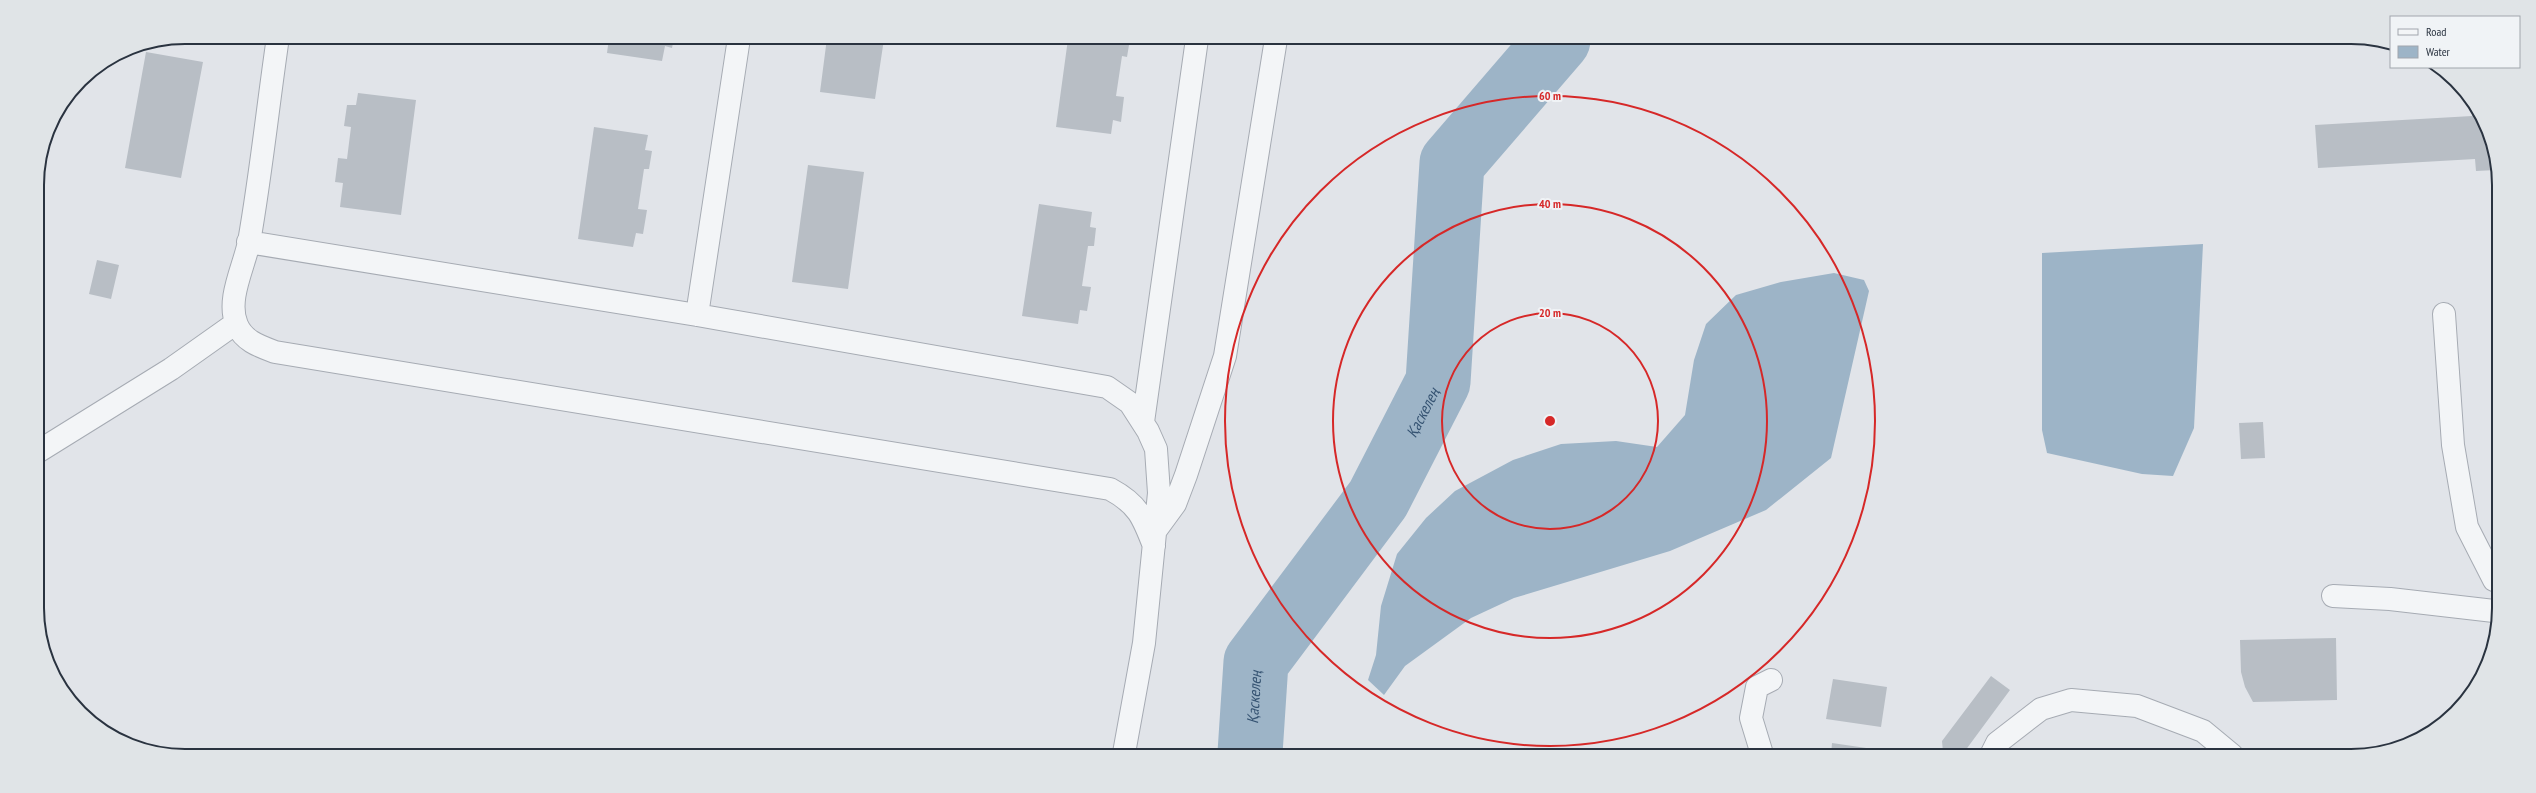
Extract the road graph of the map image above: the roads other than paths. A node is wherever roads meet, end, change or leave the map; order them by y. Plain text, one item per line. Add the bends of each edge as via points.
1 (277, 44) edge
2 (738, 44) edge
3 (1196, 44) edge
4 (1275, 44) edge
5 (248, 242) junction
6 (2444, 314) dead end
7 (697, 315) junction
8 (236, 324) junction
9 (1143, 422) junction
10 (44, 448) edge
11 (1155, 538) junction
12 (2492, 576) edge
13 (2333, 596) dead end
14 (2492, 611) edge
15 (1771, 680) dead end
16 (1125, 749) edge
17 (1760, 749) edge
18 (1994, 749) edge
19 (2225, 749) edge

1 - 5 lane
2 - 7 lane
3 - 9 lane
4 - 11 lane via 1224,356 1186,475 1175,504
5 - 7 lane
5 - 8 lane via 234,298
6 - 12 lane via 2453,445 2467,527
7 - 9 lane via 1107,387 1130,403
8 - 10 lane via 171,369
8 - 11 lane via 242,334 254,344 275,352 1110,489 1126,498 1140,512
9 - 11 lane via 1156,449 1159,493
11 - 16 lane via 1144,643
13 - 14 lane via 2390,599
15 - 17 lane via 1757,687 1751,718
18 - 19 lane via 1997,743 2041,709 2071,700 2137,706 2203,731

